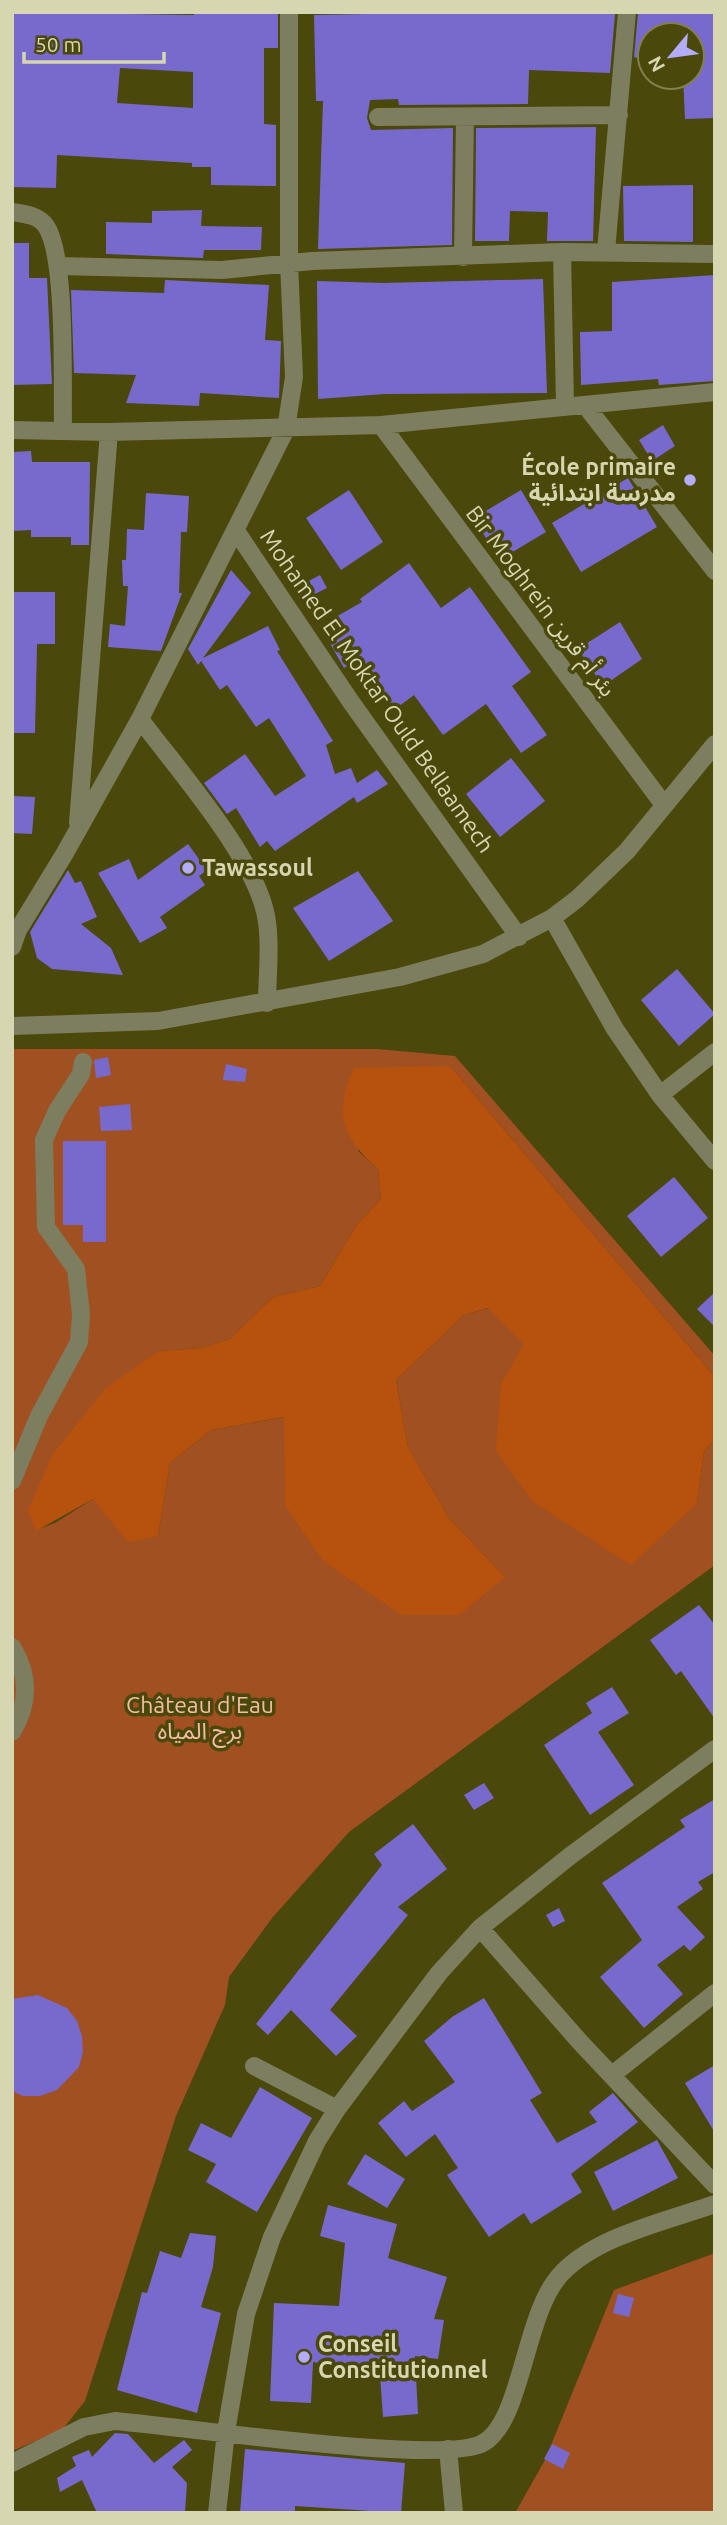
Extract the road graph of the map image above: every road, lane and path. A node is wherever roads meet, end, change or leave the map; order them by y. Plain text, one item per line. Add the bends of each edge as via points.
1 (289, 12) edge
2 (627, 12) edge
3 (619, 115) junction
4 (378, 117) dead end
5 (465, 117) junction
6 (12, 212) edge
7 (606, 251) junction
8 (562, 252) junction
9 (715, 254) edge
10 (463, 257) junction
11 (289, 263) junction
12 (59, 266) junction
13 (715, 392) edge
14 (565, 405) junction
15 (585, 405) junction
16 (381, 425) junction
17 (286, 429) junction
18 (12, 430) edge
19 (63, 430) junction
20 (109, 432) junction
21 (236, 531) junction
22 (715, 571) edge
23 (140, 719) junction
24 (715, 744) edge
25 (664, 805) junction
26 (78, 828) junction
27 (552, 918) junction
28 (519, 936) junction
29 (12, 947) edge
30 (267, 1003) junction
31 (12, 1026) edge
32 (715, 1052) edge
33 (83, 1062) dead end
34 (660, 1096) junction
35 (715, 1161) edge
36 (12, 1481) edge
37 (12, 1647) edge
38 (12, 1732) edge
39 (715, 1749) edge
40 (480, 1928) junction
41 (715, 1993) edge
42 (254, 2066) dead end
43 (612, 2075) junction
44 (337, 2109) junction
45 (715, 2186) edge
46 (715, 2204) edge
47 (226, 2432) junction
48 (448, 2449) junction
49 (12, 2463) edge
50 (217, 2513) edge
51 (454, 2513) edge

1 - 11 street, Mohamed El Moktar Ould Bellaamech
2 - 3 street
3 - 5 street
3 - 7 street
4 - 5 street
5 - 10 street
6 - 12 street via 32,215 44,223
7 - 8 street
7 - 9 street
8 - 10 street
8 - 14 street
10 - 11 street
11 - 12 street via 222,270
11 - 17 street, Mohamed El Moktar Ould Bellaamech via 294,377
12 - 19 street
13 - 15 street
14 - 15 street
14 - 16 street
15 - 22 street
16 - 17 street
16 - 25 street, Bir Moghrein بئر أم قرين
17 - 20 street
17 - 21 street, Mohamed El Moktar Ould Bellaamech
18 - 19 street
19 - 20 street
20 - 26 street
21 - 23 street
21 - 28 street, Mohamed El Moktar Ould Bellaamech via 351,702
23 - 26 street
23 - 30 street via 255,882 267,921
24 - 25 street
25 - 27 street via 626,851
26 - 29 street
27 - 28 street
27 - 34 street via 615,1029
28 - 30 street via 483,954 400,978
30 - 31 street via 158,1021
32 - 34 street
33 - 36 street via 81,1074 44,1140 43,1175 46,1227 76,1269 79,1342 39,1416
34 - 35 street
37 - 38 street via 28,1688 21,1718
39 - 40 street
40 - 43 street
40 - 44 street via 439,1973
41 - 43 street
42 - 44 street
43 - 45 street
44 - 47 street via 272,2237 246,2314
46 - 48 street via 604,2244 560,2274 539,2310 498,2428 477,2446
47 - 48 street via 390,2449
47 - 49 street via 100,2423
47 - 50 street
48 - 51 street

